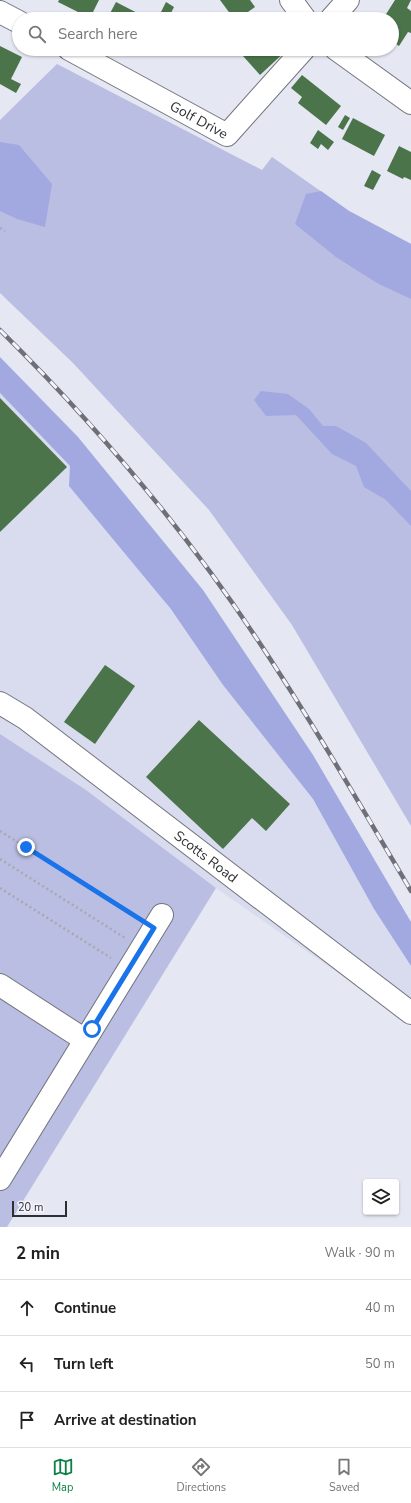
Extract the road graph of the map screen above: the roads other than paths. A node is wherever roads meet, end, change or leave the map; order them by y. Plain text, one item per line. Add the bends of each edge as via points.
1 (291, 0) edge
2 (348, 0) edge
3 (0, 12) edge
4 (300, 12) edge
5 (337, 12) edge
6 (12, 18) edge
7 (82, 56) edge
8 (298, 56) edge
9 (346, 56) edge
10 (411, 103) edge
11 (0, 702) edge
12 (158, 922) road end
13 (0, 985) edge
14 (411, 1013) edge
15 (85, 1040) junction
16 (0, 1179) edge

1 - 4 street
2 - 5 street
3 - 6 street
7 - 8 street, Golf Drive via 227,135
9 - 10 street
11 - 14 street, Scotts Road via 25,718
12 - 15 street
13 - 15 street
15 - 16 street

